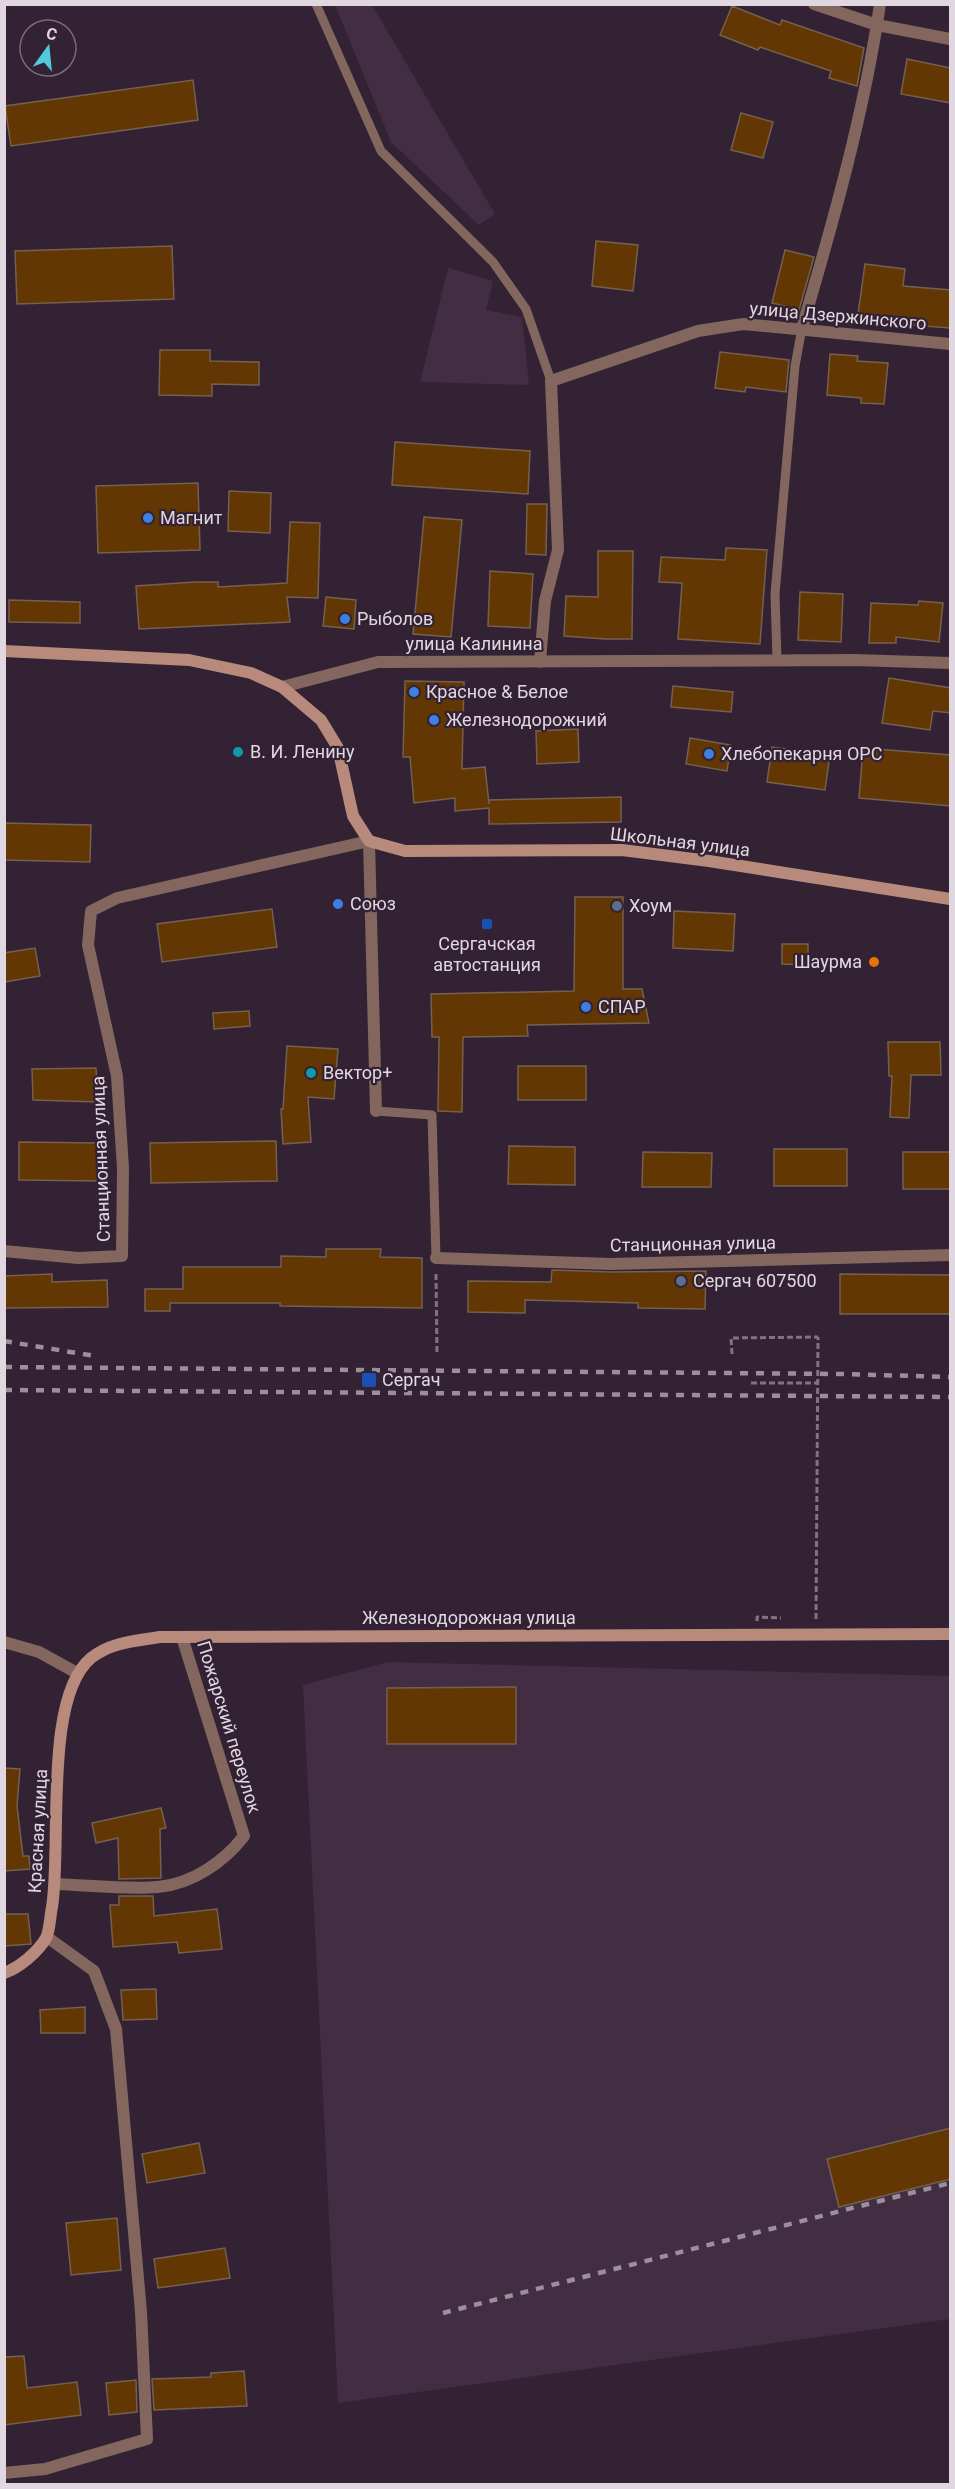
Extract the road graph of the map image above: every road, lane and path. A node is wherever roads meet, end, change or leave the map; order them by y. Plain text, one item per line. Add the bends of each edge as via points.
1 (316, 4) edge
2 (814, 4) edge
3 (880, 4) edge
4 (877, 25) junction
5 (951, 39) edge
6 (802, 328) junction
7 (951, 344) edge
8 (551, 381) junction
9 (4, 651) edge
10 (777, 661) junction
11 (540, 662) junction
12 (951, 663) edge
13 (282, 687) junction
14 (369, 841) junction
15 (951, 899) edge
16 (376, 1111) joint
17 (4, 1251) edge
18 (951, 1255) edge
19 (436, 1258) junction
20 (436, 1353) dead end
21 (732, 1354) dead end
22 (751, 1383) dead end
23 (818, 1383) junction
24 (816, 1619) dead end
25 (951, 1634) edge
26 (182, 1637) junction
27 (4, 1642) edge
28 (77, 1673) junction
29 (55, 1884) junction
30 (46, 1937) junction
31 (4, 1973) edge
32 (4, 2473) edge

1 - 8 lane via 381,151 493,262 526,309
2 - 4 street
3 - 4 street
4 - 5 street
4 - 6 street via 873,56 831,226
6 - 7 street, улица Дзержинского
6 - 8 street, улица Дзержинского via 743,324 698,331
6 - 10 lane via 795,366 775,594
8 - 11 street via 558,550 545,601
9 - 13 street via 189,660 251,673
10 - 11 street, улица Калинина
10 - 12 street, улица Калинина
11 - 13 street, улица Калинина via 378,662
13 - 14 street via 321,720 338,748 353,816
14 - 15 street, Школьная улица via 405,851 622,850
14 - 16 street
14 - 17 street, Станционная улица via 117,898 91,911 88,945 117,1076 123,1168 122,1256 78,1258
16 - 19 lane via 432,1115
18 - 19 street, Станционная улица via 611,1264
19 - 20 path
21 - 23 path, bridge via 731,1338 818,1338
22 - 23 path
23 - 24 path, bridge
25 - 26 street, Железнодорожная улица
26 - 28 street, Железнодорожная улица via 115,1644
26 - 29 street, Пожарский переулок via 244,1836 233,1851 197,1876 159,1887
27 - 28 street via 39,1652
28 - 29 street, Красная улица via 62,1720
29 - 30 street, Красная улица
30 - 31 street via 30,1957
30 - 32 street via 94,1971 116,2029 141,2312 147,2439 45,2469

